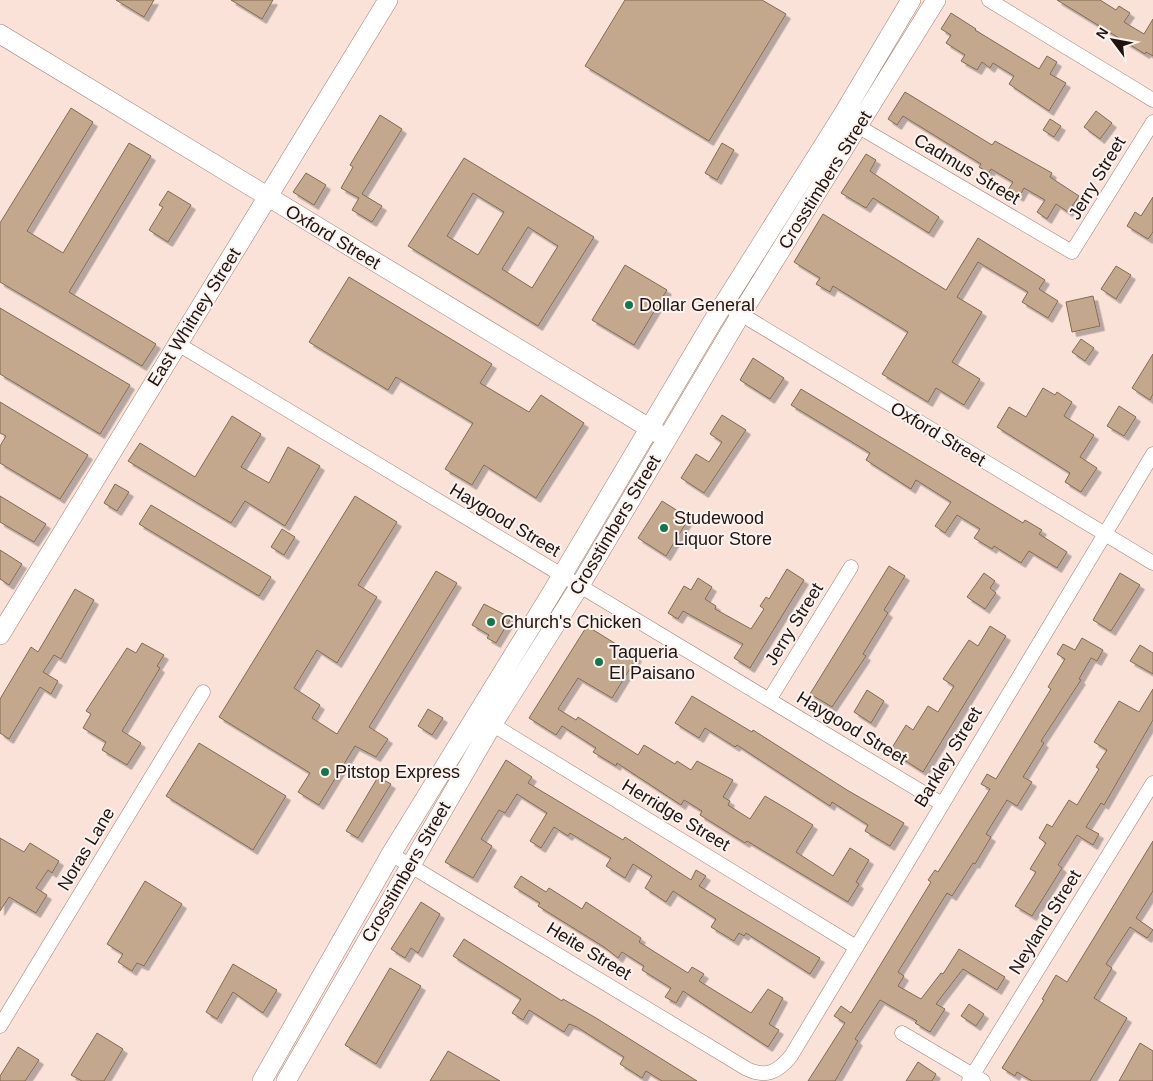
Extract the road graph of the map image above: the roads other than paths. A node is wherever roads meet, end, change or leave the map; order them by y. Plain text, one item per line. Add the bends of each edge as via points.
1 (388, 0) edge
2 (911, 0) edge
3 (936, 0) edge
4 (988, 0) edge
5 (0, 34) edge
6 (1153, 100) edge
7 (842, 116) junction
8 (1153, 122) edge
9 (859, 126) junction
10 (268, 198) junction
11 (1072, 252) joint
12 (723, 304) junction
13 (741, 314) junction
14 (178, 344) junction
15 (648, 428) junction
16 (666, 439) junction
17 (1153, 454) edge
18 (1104, 534) junction
19 (1153, 563) edge
20 (851, 567) dead end
21 (561, 577) junction
22 (579, 587) junction
23 (0, 635) edge
24 (203, 692) dead end
25 (770, 700) junction
26 (476, 715) junction
27 (492, 724) junction
28 (1153, 783) edge
29 (942, 804) junction
30 (391, 854) junction
31 (410, 866) junction
32 (856, 947) junction
33 (0, 1026) edge
34 (902, 1033) dead end
35 (279, 1047) junction
36 (297, 1058) junction
37 (769, 1073) joint
38 (975, 1079) edge
39 (262, 1081) edge
40 (286, 1081) edge

1 - 10 main road, East Whitney Street
2 - 7 main road, Crosstimbers Street
3 - 9 main road, Crosstimbers Street
4 - 6 street
5 - 10 main road, Oxford Street
7 - 9 street, Cadmus Street
7 - 12 main road, Crosstimbers Street
8 - 11 street, Jerry Street
9 - 11 street, Cadmus Street
9 - 13 main road, Crosstimbers Street
10 - 14 main road, East Whitney Street
10 - 15 main road, Oxford Street
12 - 13 street, Oxford Street
12 - 15 main road, Crosstimbers Street
13 - 16 main road, Crosstimbers Street
13 - 18 street, Oxford Street
14 - 21 street, Haygood Street
14 - 23 main road, East Whitney Street
15 - 16 main road, Oxford Street
15 - 21 main road, Crosstimbers Street
16 - 22 main road, Crosstimbers Street
17 - 18 street, Barkley Street
18 - 19 street, Oxford Street
18 - 29 street, Barkley Street
20 - 25 street, Jerry Street
21 - 22 street, Haygood Street
21 - 26 main road, Crosstimbers Street
22 - 25 street, Haygood Street
22 - 27 main road, Crosstimbers Street
24 - 33 street, Noras Lane
25 - 29 street, Haygood Street
26 - 27 street, Herridge Street
26 - 30 main road, Crosstimbers Street
27 - 31 main road, Crosstimbers Street
27 - 32 street, Herridge Street
28 - 38 street, Neyland Street
29 - 32 street, Barkley Street
30 - 31 street, Heite Street
30 - 35 main road, Crosstimbers Street
31 - 36 main road, Crosstimbers Street
31 - 37 street, Heite Street via 747,1069 758,1074
32 - 37 street, Barkley Street via 791,1056 781,1068
34 - 38 street
35 - 36 main road
35 - 39 main road, Crosstimbers Street
36 - 40 main road, Crosstimbers Street

